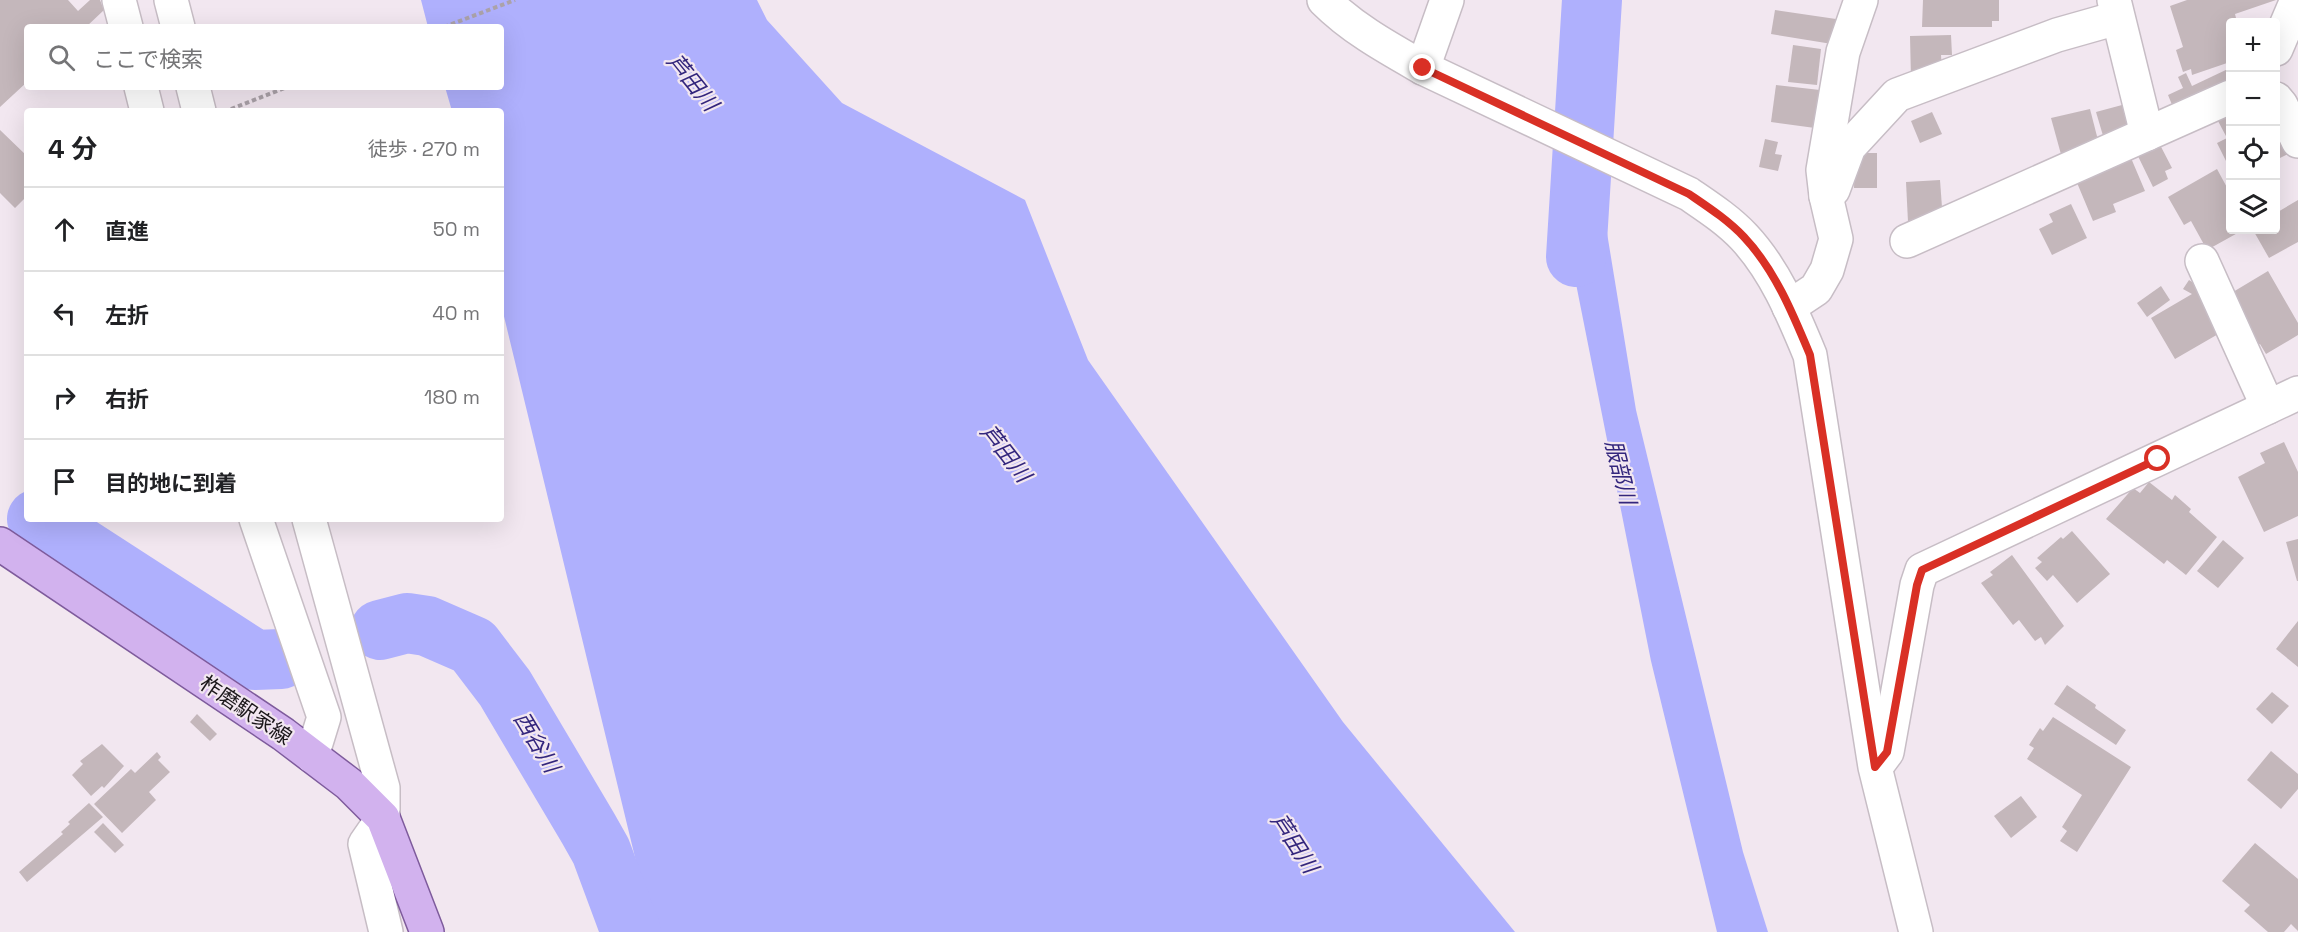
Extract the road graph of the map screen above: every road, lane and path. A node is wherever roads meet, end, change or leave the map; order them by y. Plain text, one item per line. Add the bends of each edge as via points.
1 (119, 0) edge
2 (171, 0) edge
3 (515, 0) edge
4 (1324, 0) edge
5 (1447, 0) edge
6 (1861, 0) edge
7 (2297, 0) edge
8 (2116, 9) edge
9 (125, 24) edge
10 (177, 24) edge
11 (452, 24) edge
12 (2280, 40) edge
13 (1437, 74) junction
14 (142, 90) edge
15 (194, 90) edge
16 (279, 90) edge
17 (2226, 99) edge
18 (2280, 104) edge
19 (146, 108) edge
20 (199, 108) edge
21 (233, 108) edge
22 (2147, 134) junction
23 (2298, 141) edge
24 (1826, 196) junction
25 (1907, 241) dead end
26 (2202, 261) dead end
27 (1790, 307) junction
28 (2298, 393) edge
29 (2268, 407) junction
30 (257, 522) edge
31 (310, 522) edge
32 (0, 544) edge
33 (312, 756) junction
34 (1875, 767) junction
35 (383, 818) junction
36 (386, 932) edge
37 (427, 932) edge
38 (1916, 932) edge

1 - 9 street
2 - 10 street
3 - 11 path
4 - 13 street via 1381,45
5 - 13 street
6 - 24 street via 1843,52 1824,170
7 - 12 street
8 - 22 street
8 - 24 street via 1897,95 1849,147 1833,190
13 - 27 street via 1689,194 1744,237
14 - 19 street
15 - 20 street
16 - 21 path
17 - 22 street
18 - 23 street
22 - 25 street
24 - 27 street via 1836,239 1827,270 1816,288
26 - 29 street
27 - 34 street via 1810,355
28 - 29 street
29 - 34 street via 1922,570 1887,752
30 - 33 street via 324,717
31 - 35 street via 383,788
32 - 33 main road, 柞磨駅家線
33 - 35 main road, 柞磨駅家線 via 349,784
34 - 38 street
35 - 36 street via 365,844
35 - 37 main road, 柞磨駅家線

